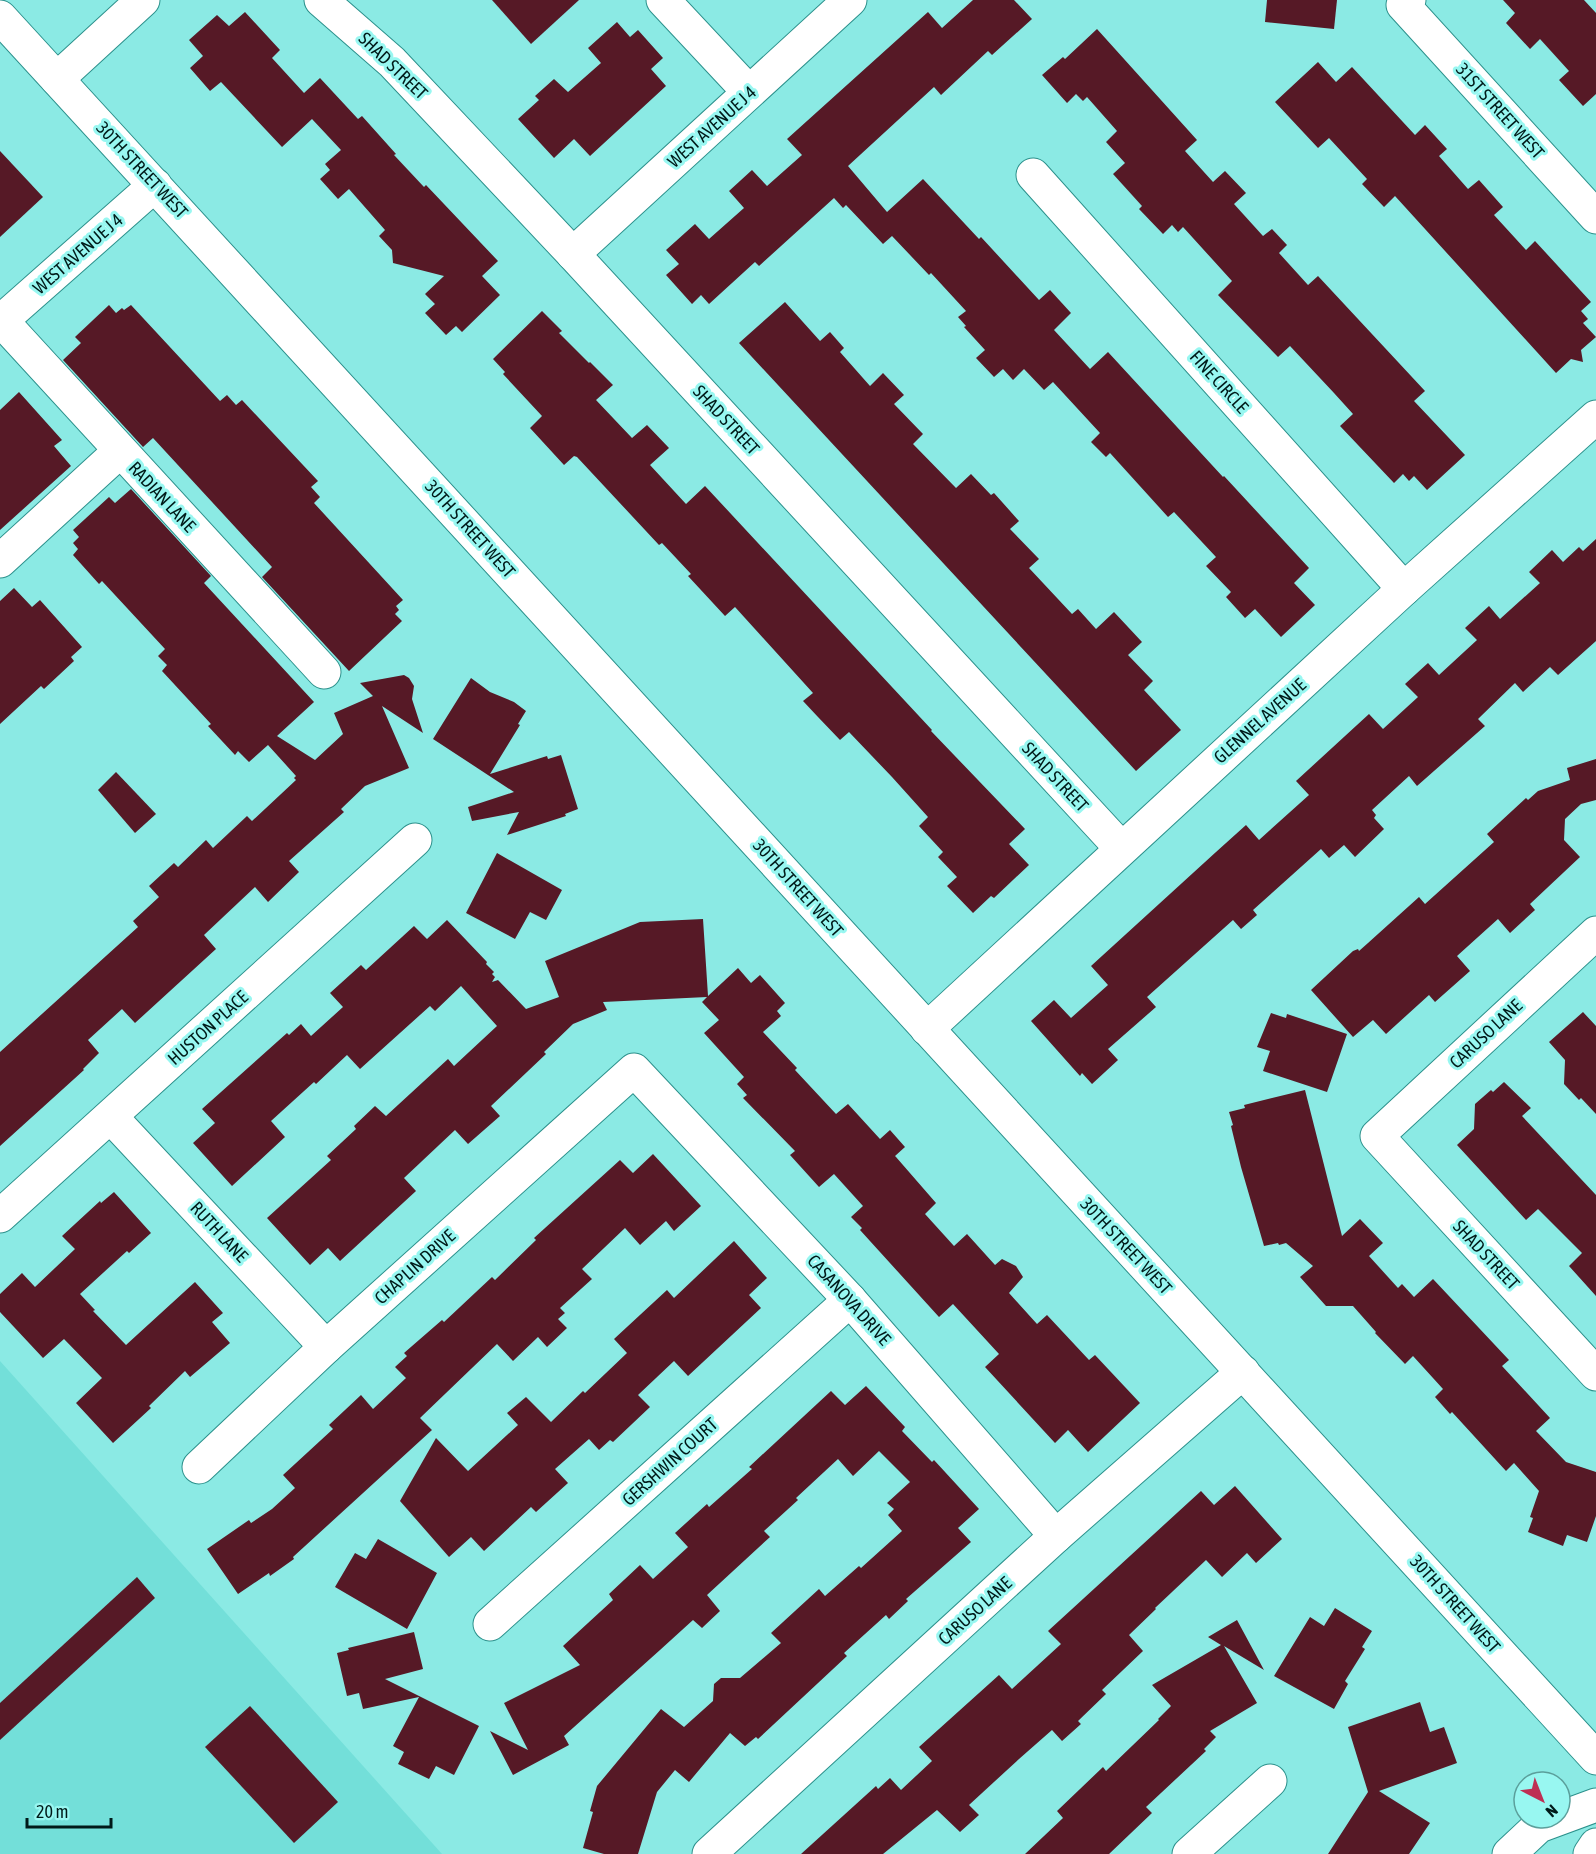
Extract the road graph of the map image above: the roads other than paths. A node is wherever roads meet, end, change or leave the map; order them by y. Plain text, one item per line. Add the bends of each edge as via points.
1 (143, 0) edge
2 (321, 0) edge
3 (663, 0) edge
4 (850, 0) edge
5 (1406, 3) edge
6 (0, 17) edge
7 (57, 79) junction
8 (749, 92) junction
9 (1033, 175) dead end
10 (155, 185) junction
11 (1596, 218) edge
12 (573, 254) junction
13 (1, 321) edge
14 (1596, 417) edge
15 (120, 451) junction
16 (0, 561) edge
17 (1404, 589) junction
18 (324, 672) dead end
19 (415, 840) dead end
20 (1121, 848) junction
21 (1596, 933) edge
22 (927, 1029) junction
23 (634, 1070) joint
24 (111, 1117) junction
25 (1377, 1136) joint
26 (0, 1216) edge
27 (850, 1300) junction
28 (326, 1347) junction
29 (1243, 1372) junction
30 (1596, 1374) edge
31 (199, 1467) dead end
32 (1056, 1536) junction
33 (490, 1624) dead end
34 (1596, 1758) edge
35 (1270, 1781) dead end
36 (1596, 1805) edge
37 (1596, 1845) edge
38 (709, 1854) edge
39 (1189, 1854) edge
40 (1509, 1854) edge
41 (1590, 1854) edge

1 - 7 street
2 - 12 street, SHAD STREET via 392,62
3 - 8 street
4 - 8 street, WEST AVENUE J 4
5 - 11 street, 31ST STREET WEST
6 - 7 street, 30TH STREET WEST
7 - 10 street, 30TH STREET WEST
8 - 12 street, WEST AVENUE J 4
9 - 17 street, FINE CIRCLE
10 - 13 street, WEST AVENUE J 4
10 - 22 street, 30TH STREET WEST
12 - 20 street, SHAD STREET
13 - 15 street, RADIAN LANE
14 - 17 street, GLENNEL AVENUE
15 - 16 street
15 - 18 street, RADIAN LANE
17 - 20 street, GLENNEL AVENUE
19 - 24 street, HUSTON PLACE
20 - 22 street, GLENNEL AVENUE
21 - 25 street, CARUSO LANE
22 - 29 street, 30TH STREET WEST
23 - 27 street, CASANOVA DRIVE
23 - 28 street, CHAPLIN DRIVE
24 - 26 street, HUSTON PLACE
24 - 28 street, RUTH LANE
25 - 30 street, SHAD STREET
27 - 32 street, CASANOVA DRIVE
27 - 33 street, GERSHWIN COURT
28 - 31 street, CHAPLIN DRIVE
29 - 32 street, CARUSO LANE
29 - 34 street, 30TH STREET WEST
32 - 38 street, CARUSO LANE
35 - 39 street
36 - 40 street via 1539,1826
37 - 41 street

